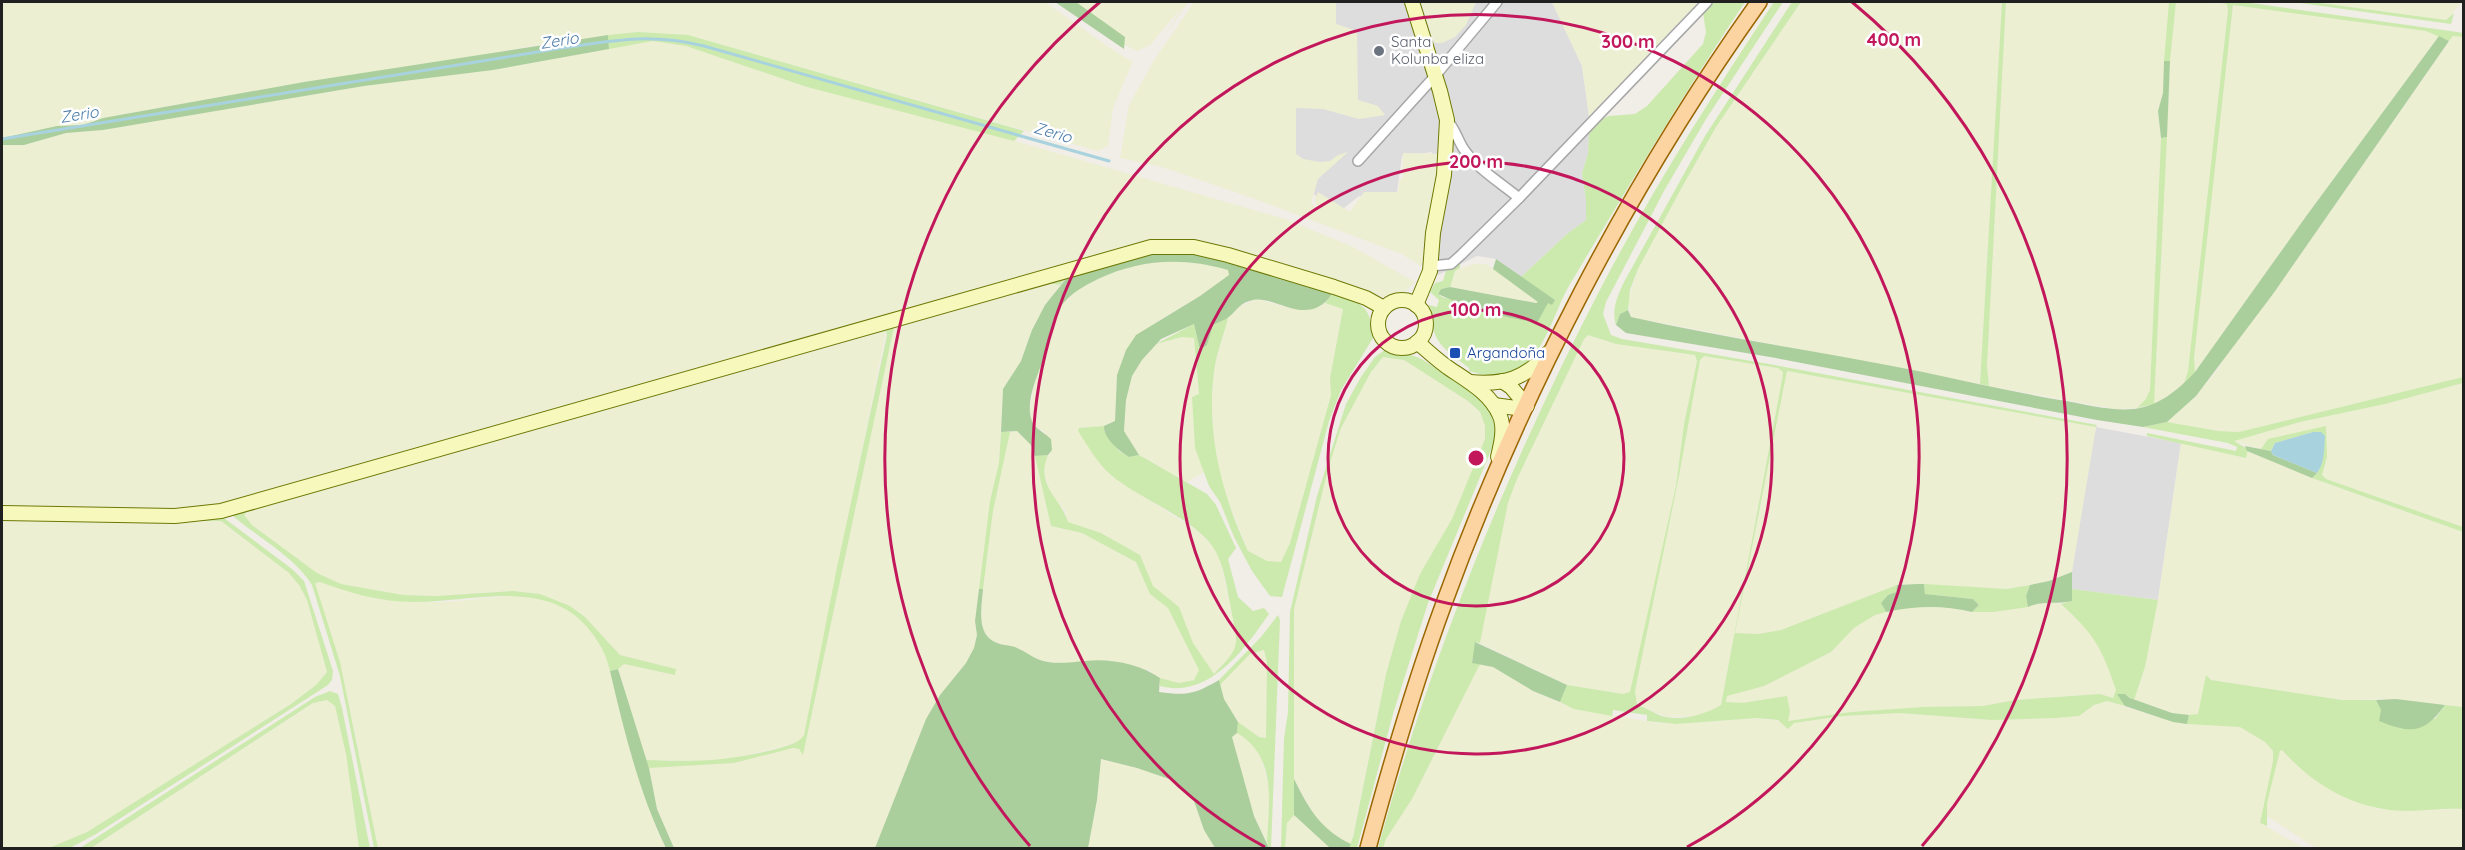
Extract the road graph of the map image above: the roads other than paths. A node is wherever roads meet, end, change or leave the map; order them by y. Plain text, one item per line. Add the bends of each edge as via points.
1 (1412, 2) edge
2 (1497, 2) edge
3 (1707, 2) edge
4 (1759, 2) edge
5 (1435, 76) junction
6 (1447, 120) junction
7 (1358, 160) dead end
8 (1519, 198) junction
9 (1431, 266) junction
10 (1416, 305) junction
11 (1384, 308) junction
12 (1417, 342) junction
13 (1557, 342) junction
14 (1502, 381) junction
15 (1470, 382) junction
16 (1494, 405) junction
17 (1527, 406) junction
18 (1490, 488) junction
19 (2, 513) edge
20 (1368, 849) edge

1 - 5 street
2 - 5 street
3 - 8 street
4 - 13 main road via 1657,159
5 - 6 street
5 - 7 street
6 - 8 street via 1476,163
6 - 9 street via 1444,175
8 - 9 street via 1451,264
9 - 10 street
10 - 11 street via 1400,300
10 - 12 street via 1426,321
11 - 12 street via 1378,324 1384,339 1404,348
11 - 19 street via 1334,287 1212,250 1151,247 221,511 175,516
12 - 15 street
13 - 14 street via 1536,367 1518,378
13 - 17 main road
14 - 15 street
14 - 17 street
15 - 16 street
16 - 17 street
16 - 18 street via 1501,418 1502,436
17 - 18 main road
18 - 20 main road via 1443,605

